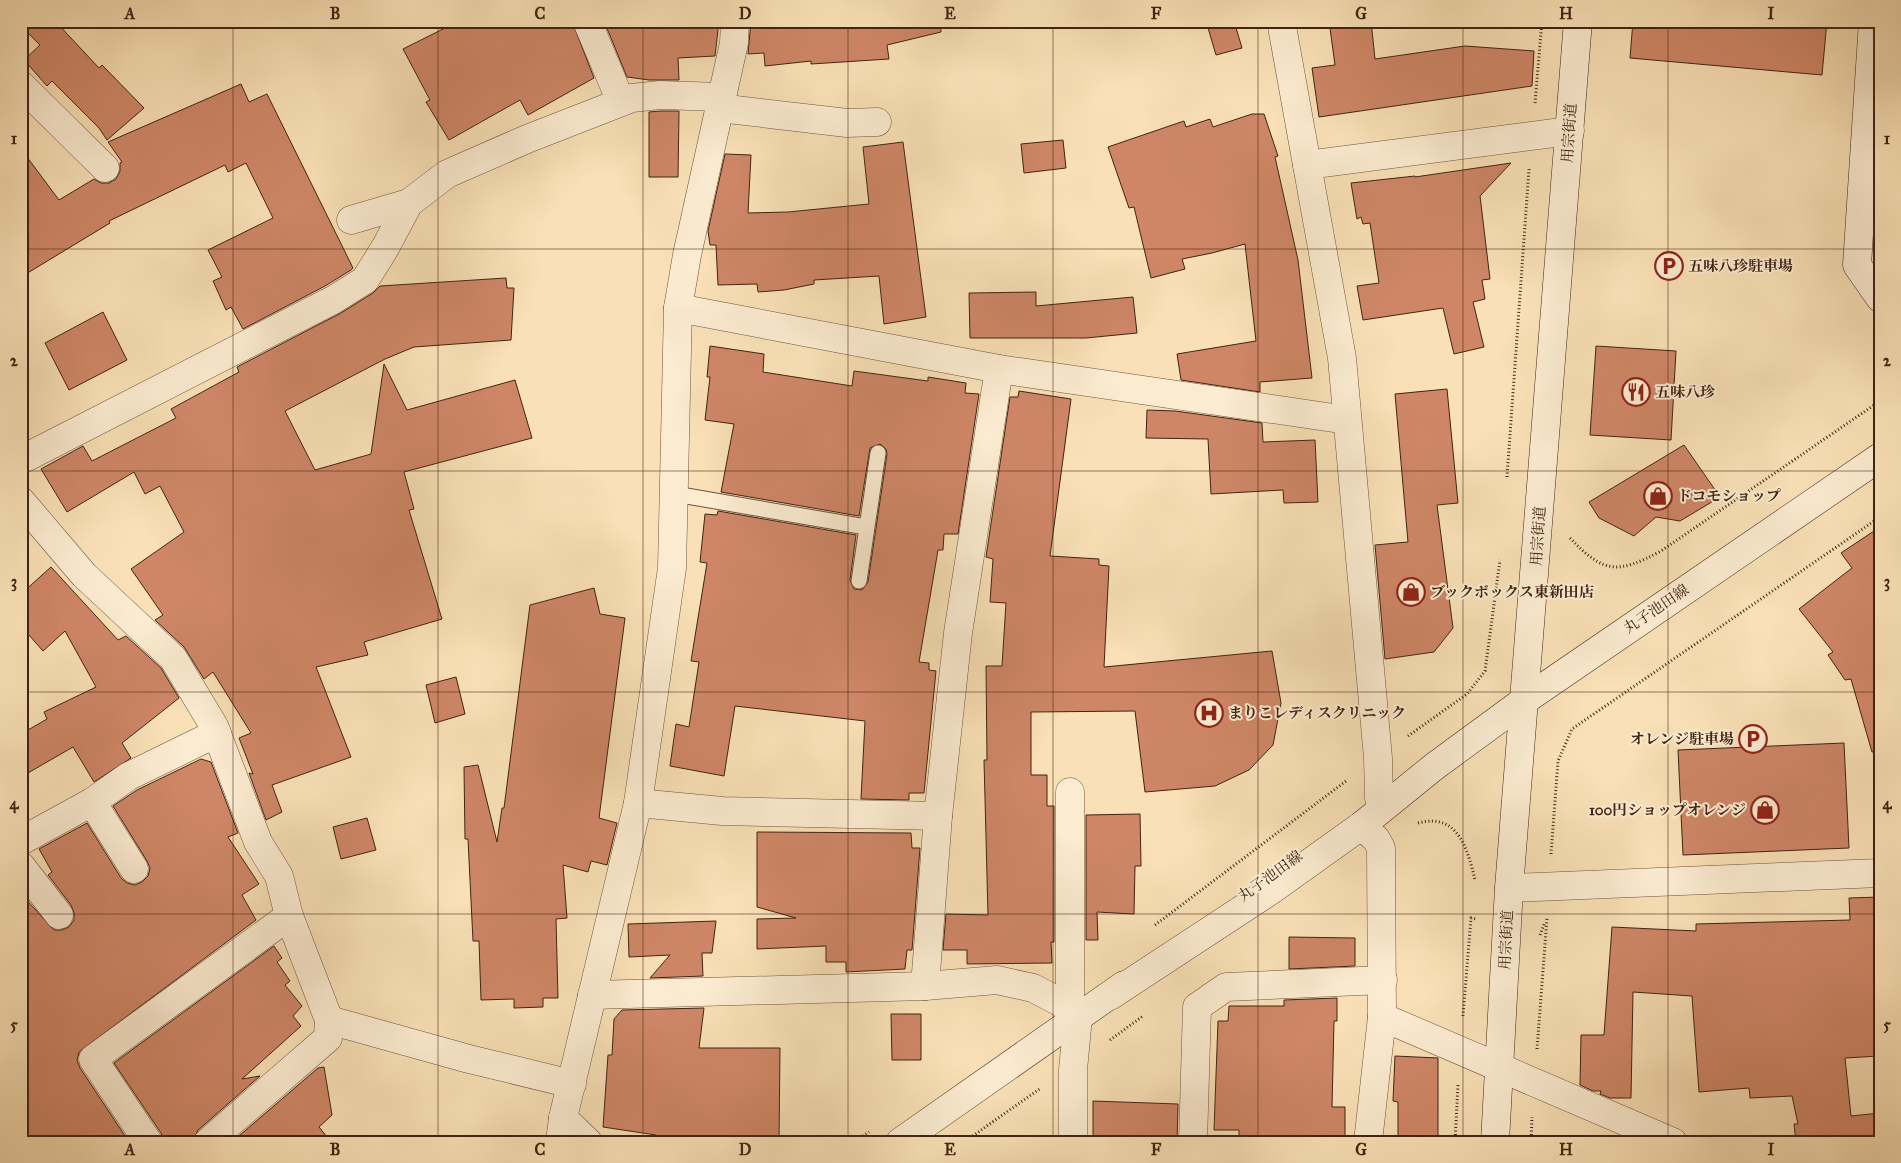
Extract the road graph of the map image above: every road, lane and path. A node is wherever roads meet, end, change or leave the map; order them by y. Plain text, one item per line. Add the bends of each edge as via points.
1 (587, 21) edge
2 (736, 21) edge
3 (1281, 21) edge
4 (1542, 21) edge
5 (1578, 21) edge
6 (1873, 21) edge
7 (21, 85) edge
8 (621, 102) junction
9 (720, 102) junction
10 (877, 122) dead end
11 (1570, 131) junction
12 (1532, 136) junction
13 (1307, 165) junction
14 (105, 168) dead end
15 (409, 203) junction
16 (352, 220) dead end
17 (1880, 298) edge
18 (678, 308) junction
19 (999, 368) junction
20 (1880, 401) edge
21 (1348, 420) junction
22 (878, 453) dead end
23 (1880, 458) edge
24 (21, 460) edge
25 (1506, 483) dead end
26 (674, 494) junction
27 (25, 512) edge
28 (1880, 517) edge
29 (866, 527) junction
30 (1501, 553) dead end
31 (1601, 565) dead end
32 (859, 581) dead end
33 (1525, 700) junction
34 (217, 733) junction
35 (1378, 758) junction
36 (1435, 766) junction
37 (1070, 792) dead end
38 (1379, 798) junction
39 (92, 802) junction
40 (638, 803) junction
41 (938, 816) junction
42 (1361, 826) junction
43 (21, 841) edge
44 (21, 866) edge
45 (134, 870) dead end
46 (1880, 873) edge
47 (1549, 886) junction
48 (1509, 888) junction
49 (60, 915) dead end
50 (289, 916) junction
51 (1152, 927) dead end
52 (1383, 980) junction
53 (925, 986) junction
54 (592, 995) junction
55 (1110, 996) junction
56 (1078, 1017) junction
57 (1382, 1017) junction
58 (329, 1020) junction
59 (1499, 1067) junction
60 (1534, 1082) junction
61 (572, 1084) junction
62 (562, 1130) edge
63 (870, 1130) dead end
64 (148, 1142) edge
65 (208, 1142) edge
66 (588, 1142) edge
67 (854, 1142) edge
68 (900, 1142) edge
69 (1073, 1142) edge
70 (1193, 1142) edge
71 (1368, 1142) edge
72 (1495, 1142) edge
73 (1530, 1142) edge
74 (1673, 1142) edge

1 - 8 street
2 - 9 street
3 - 13 street
4 - 12 path
5 - 11 street, 用宗街道
6 - 17 street via 1857,265
7 - 14 street
8 - 9 street via 660,95
8 - 15 street via 447,174
9 - 10 street via 846,123
9 - 18 street
11 - 12 street
11 - 33 street, 用宗街道
12 - 13 street
12 - 25 path
13 - 21 street via 1342,358
15 - 16 street
15 - 24 street via 365,280 334,300
18 - 19 street
18 - 26 street
19 - 21 street
19 - 41 street via 958,634
20 - 31 path via 1661,551 1638,564 1622,567
21 - 35 street
22 - 29 lane
23 - 33 street, 丸子池田線
26 - 29 lane
26 - 40 street via 672,568
27 - 34 street via 84,575 173,658
28 - 47 path via 1572,729 1558,762
29 - 32 lane
30 - 35 path via 1485,671 1467,694
33 - 36 street, 丸子池田線
33 - 48 street, 用宗街道
34 - 39 street via 129,776
34 - 50 street via 258,842 279,876
35 - 38 street
35 - 51 path
36 - 38 street, 丸子池田線
36 - 42 street, 丸子池田線
37 - 56 street via 1070,999
38 - 55 street, 丸子池田線 via 1255,886
39 - 43 street
39 - 45 street
40 - 41 street via 722,811
40 - 54 street
41 - 53 street
42 - 52 street via 1382,848
42 - 55 street, 丸子池田線 via 1270,891
44 - 49 street
46 - 47 street
47 - 48 street
47 - 60 path
48 - 59 street, 用宗街道
50 - 58 street
50 - 64 street via 93,1059
52 - 57 street
52 - 70 street via 1226,987 1197,1007
53 - 54 street
53 - 56 street via 997,980 1033,988 1060,1002
54 - 61 street
55 - 56 street, 丸子池田線
56 - 68 street, 丸子池田線
56 - 69 street
57 - 59 street
57 - 71 street
58 - 61 street via 468,1060
58 - 65 street via 328,1038
59 - 60 street
59 - 72 street, 用宗街道
60 - 73 path
60 - 74 street
61 - 62 street
62 - 66 street
63 - 67 path

